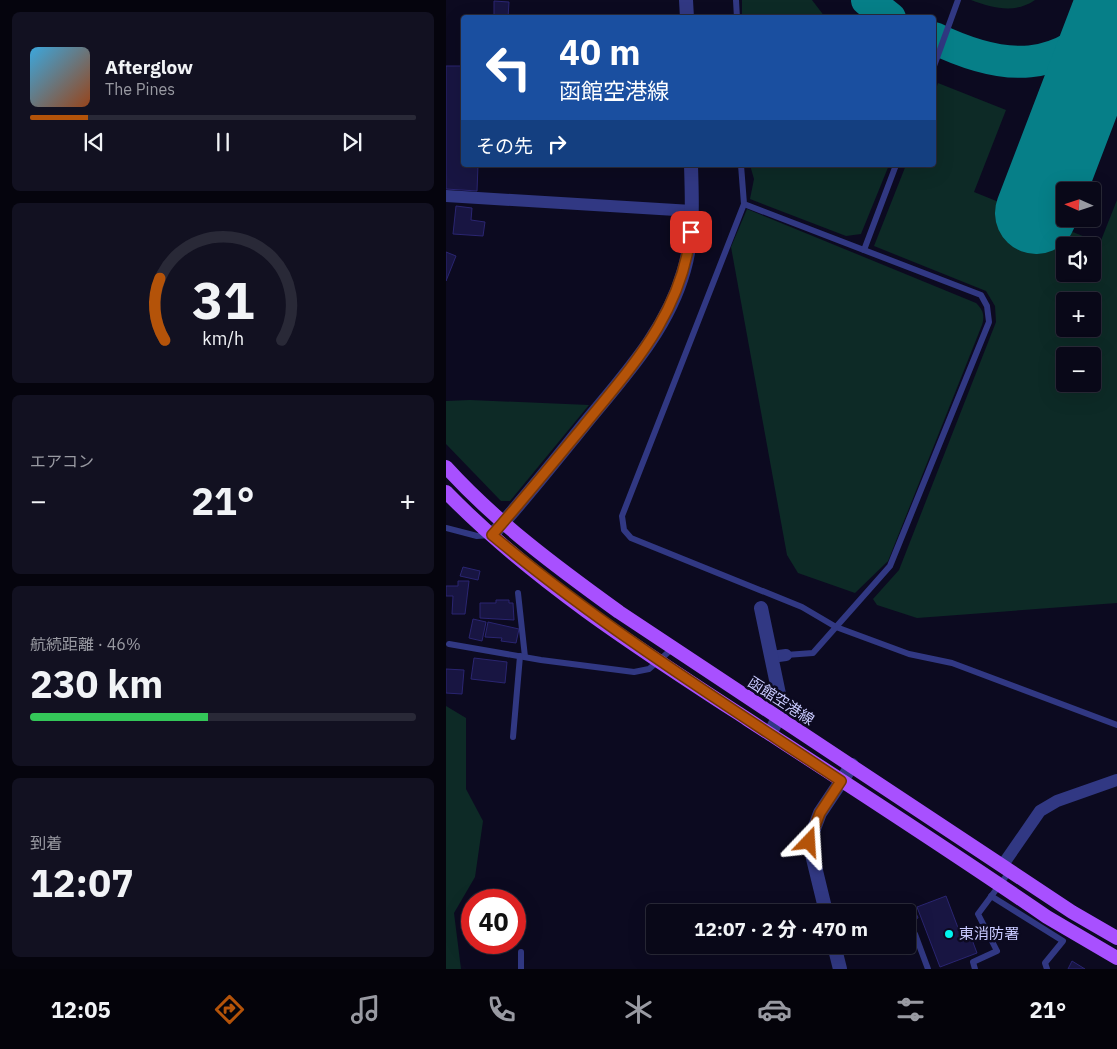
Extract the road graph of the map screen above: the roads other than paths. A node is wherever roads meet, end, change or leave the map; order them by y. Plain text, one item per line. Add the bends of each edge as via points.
1 (686, 0) edge
2 (736, 0) edge
3 (958, 0) edge
4 (687, 15) edge
5 (737, 15) edge
6 (936, 60) edge
7 (691, 167) edge
8 (741, 167) edge
9 (895, 167) edge
10 (446, 196) edge
11 (744, 204) junction
12 (692, 211) junction
13 (864, 250) junction
14 (446, 467) edge
15 (446, 492) edge
16 (503, 522) junction
17 (446, 528) edge
18 (492, 535) junction
19 (518, 593) dead end
20 (761, 608) dead end
21 (836, 627) junction
22 (449, 644) dead end
23 (672, 649) junction
24 (786, 655) joint
25 (522, 657) junction
26 (771, 657) junction
27 (660, 661) junction
28 (778, 718) junction
29 (1117, 725) edge
30 (770, 734) junction
31 (512, 736) dead end
32 (852, 765) junction
33 (1117, 780) edge
34 (841, 781) junction
35 (1006, 868) junction
36 (996, 890) junction
37 (824, 904) edge
38 (916, 937) edge
39 (1117, 938) edge
40 (521, 954) edge
41 (836, 954) edge
42 (1117, 958) edge
43 (521, 969) edge
44 (840, 969) edge
45 (928, 969) edge
46 (975, 969) edge
47 (1048, 969) edge

1 - 4 street
2 - 5 lane
3 - 6 lane
7 - 12 street
8 - 11 lane
9 - 13 lane
10 - 12 street
11 - 13 lane
11 - 21 lane via 622,516 624,530 631,538 802,607
12 - 16 street via 689,248 678,291 658,331
13 - 21 lane via 981,295 987,306 989,322 890,566
14 - 16 main road, 函館空港線
15 - 18 main road
16 - 18 street
16 - 23 main road, 函館空港線 via 584,587
17 - 18 lane via 477,536
18 - 27 main road via 575,602
19 - 25 lane
20 - 26 street
21 - 24 lane via 813,653
21 - 29 lane via 909,654 952,663
22 - 25 lane
23 - 27 lane
23 - 28 main road, 函館空港線
24 - 26 street
25 - 27 lane via 634,672 649,670
25 - 31 lane
26 - 28 street via 779,694
27 - 30 main road
28 - 30 street
28 - 32 main road, 函館空港線
30 - 34 main road
32 - 34 street
32 - 35 main road, 函館空港線
33 - 35 street via 1048,805 1034,819
34 - 36 main road
34 - 37 street via 820,813 809,842
35 - 36 lane
35 - 39 main road, 函館空港線
36 - 42 main road
36 - 46 lane via 978,914 997,951 973,962
36 - 47 lane via 1063,941 1044,963
38 - 45 lane
40 - 43 lane
41 - 44 street

